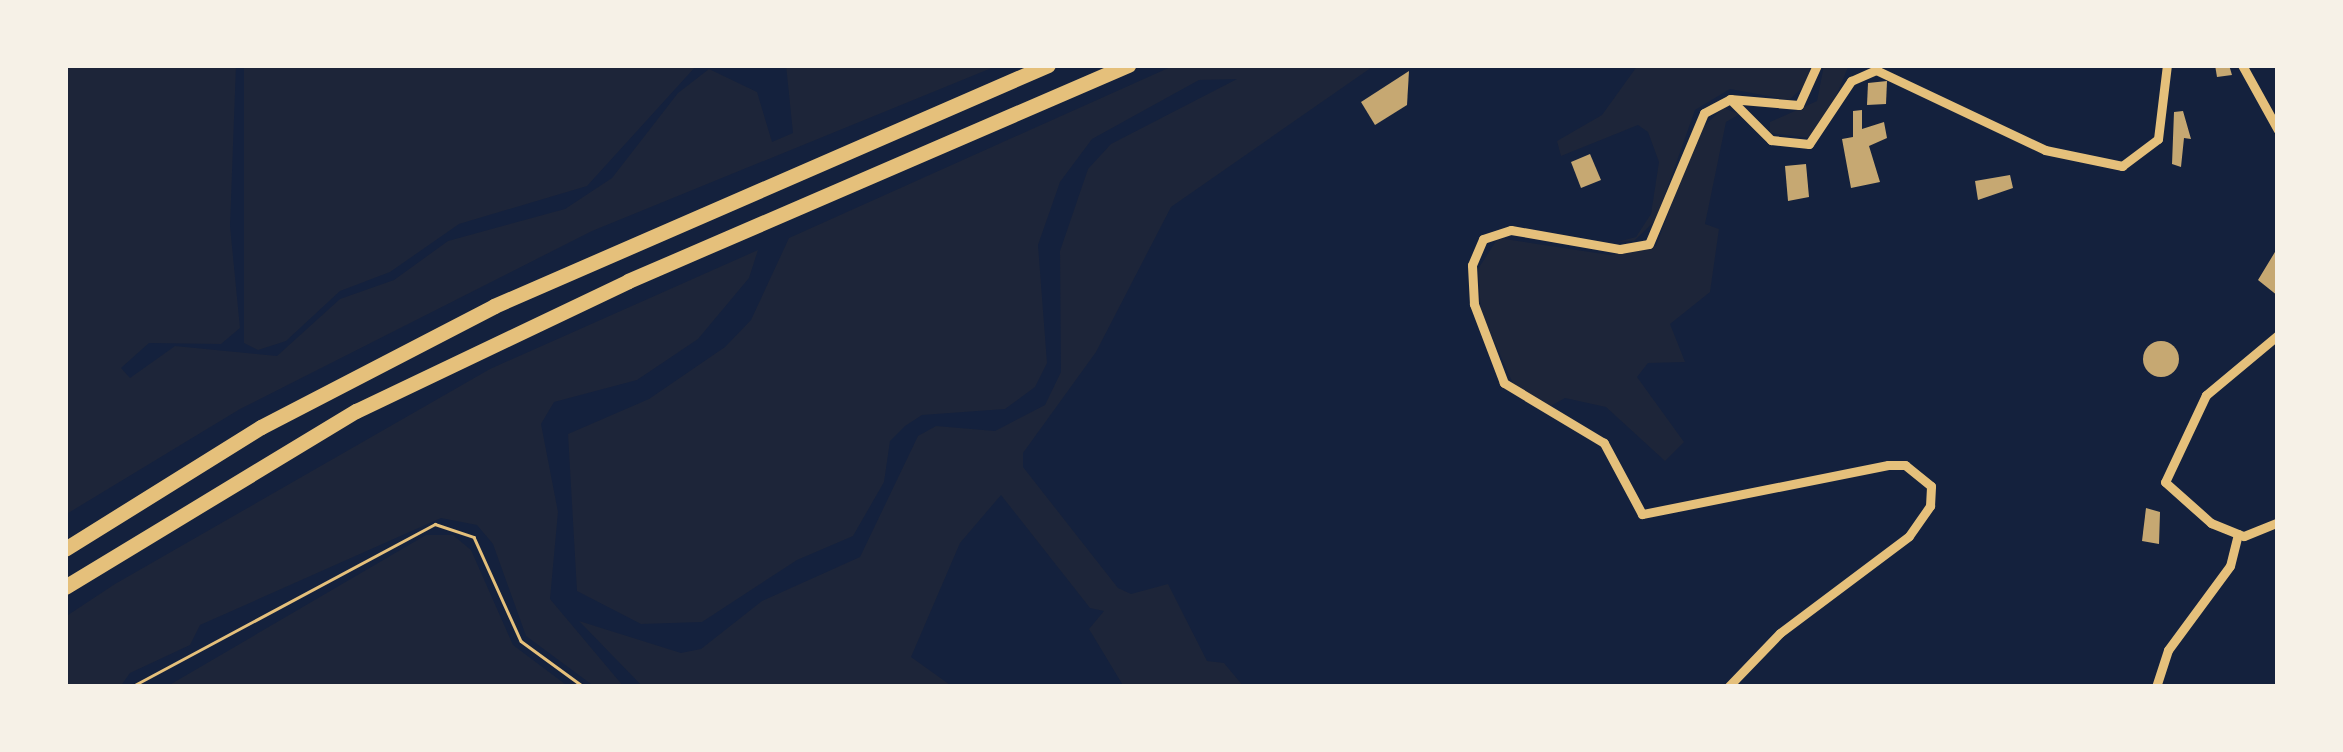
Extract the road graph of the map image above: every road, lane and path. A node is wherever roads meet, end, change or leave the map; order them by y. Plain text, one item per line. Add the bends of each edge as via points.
1 (1048, 65) edge
2 (1128, 65) edge
3 (1817, 65) edge
4 (2167, 65) edge
5 (2242, 65) edge
6 (1730, 99) junction
7 (2278, 130) edge
8 (2278, 334) edge
9 (2278, 522) edge
10 (2238, 534) junction
11 (65, 550) edge
12 (65, 587) edge
13 (131, 687) edge
14 (584, 687) edge
15 (1728, 687) edge
16 (2156, 687) edge

1 - 11 highway via 477,314 262,427
2 - 12 highway via 373,403
3 - 6 street via 1799,105
4 - 6 street via 2158,139 2122,166 2045,150 1876,70 1851,81 1809,144 1771,140
5 - 7 street
6 - 15 street via 1696,125 1649,244 1620,249 1496,232 1475,251 1470,279 1504,383 1604,442 1642,514 1888,465 1905,465 1931,486 1930,506 1909,536 1780,633
8 - 10 street via 2206,395 2165,482 2211,523
9 - 10 street
10 - 16 street via 2230,566 2168,650
13 - 14 path via 436,524 474,537 512,628

